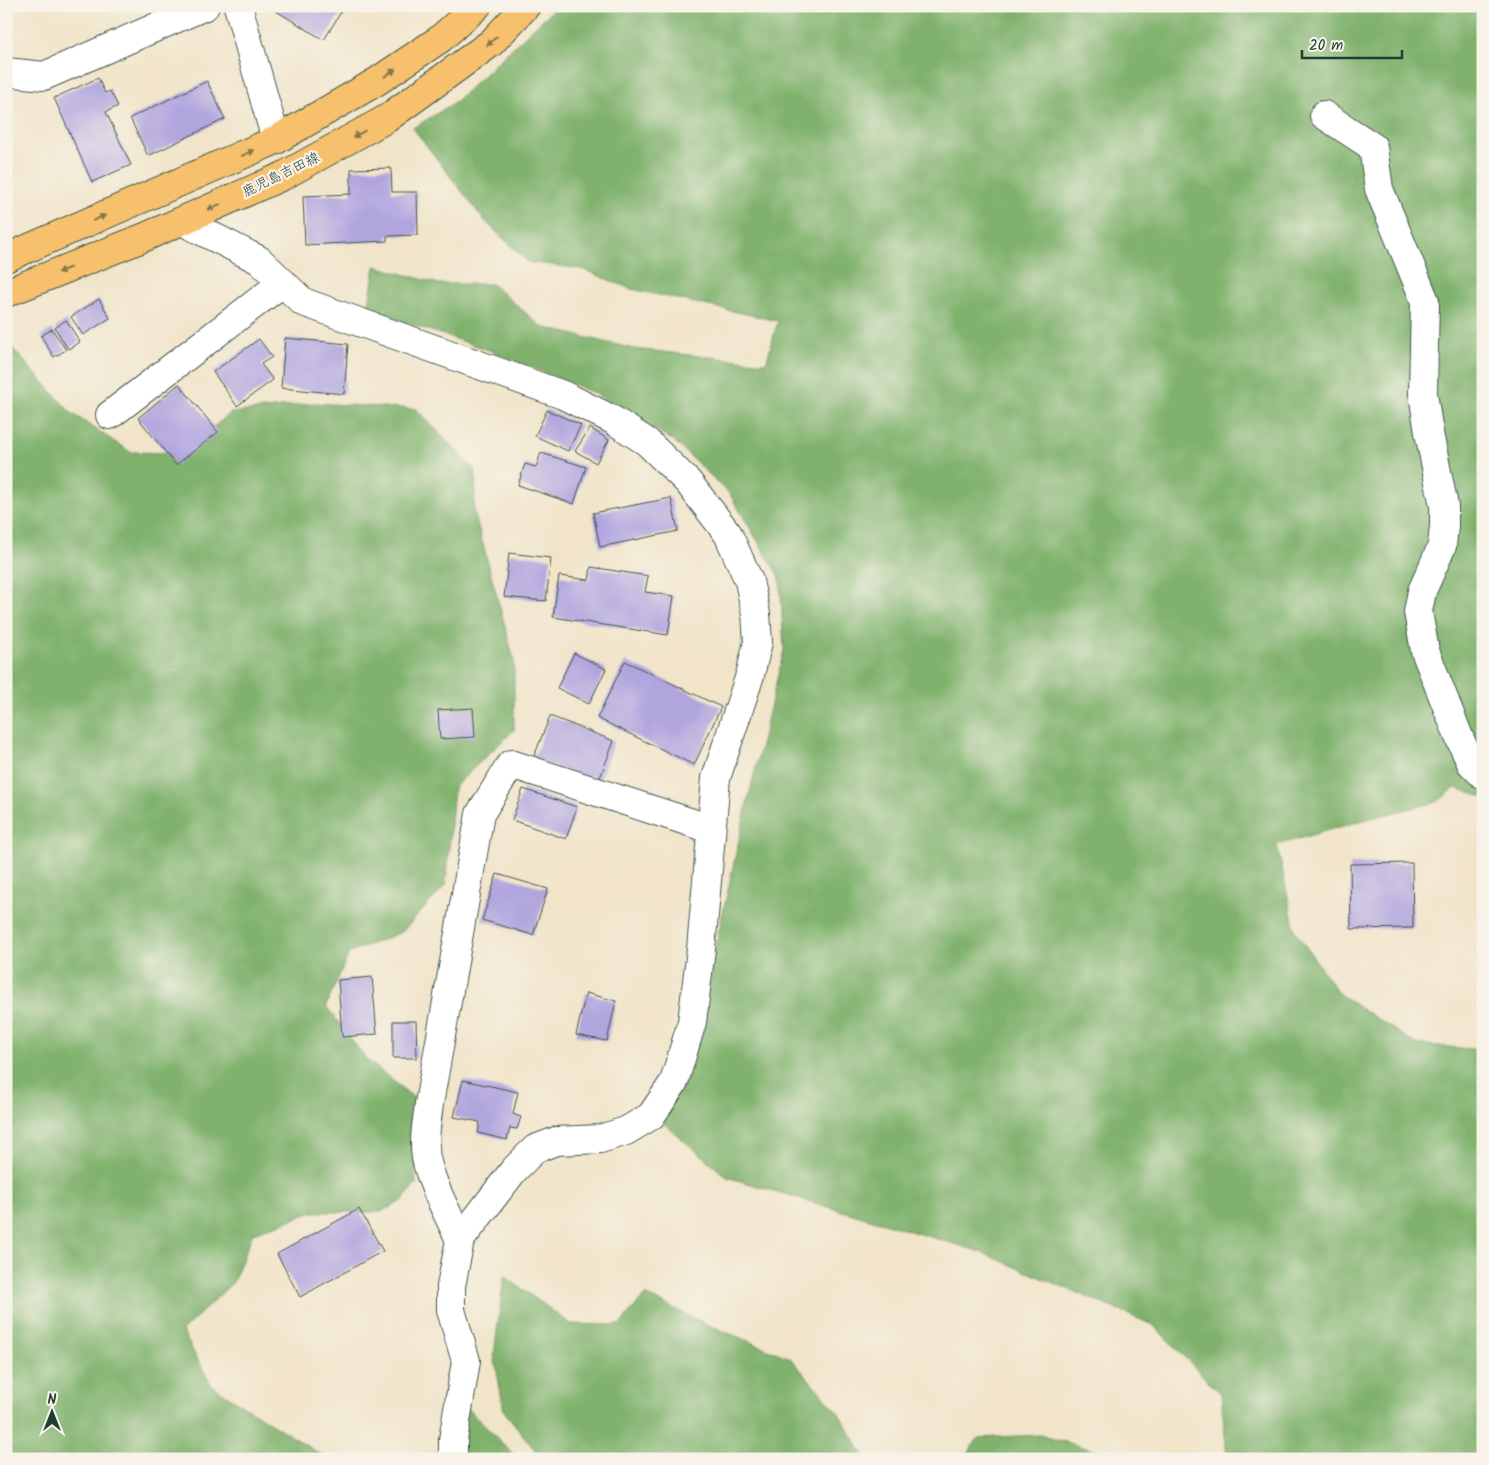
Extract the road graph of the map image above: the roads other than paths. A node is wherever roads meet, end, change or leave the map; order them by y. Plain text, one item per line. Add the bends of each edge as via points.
1 (205, 6) edge
2 (238, 6) edge
3 (477, 6) edge
4 (526, 6) edge
5 (6, 72) edge
6 (1324, 115) dead end
7 (276, 140) junction
8 (182, 221) junction
9 (6, 258) edge
10 (282, 283) junction
11 (6, 293) edge
12 (110, 415) dead end
13 (1483, 775) edge
14 (711, 829) junction
15 (460, 1240) junction
16 (453, 1459) edge

1 - 5 street via 44,76
2 - 7 street
7 -> 3 main road via 384,77 440,39
4 -> 8 main road, 鹿児島吉田線 via 491,43 386,119 283,176
6 - 13 street via 1374,147 1379,189 1425,301 1423,393 1444,506 1444,526 1442,546 1422,592 1418,612 1425,651 1452,720 1471,763
9 -> 7 main road
8 - 10 street via 259,260
8 -> 11 main road, 鹿児島吉田線
10 - 12 street
10 - 14 street via 303,302 563,395 613,420 647,442 688,482 728,534 749,581 758,642 716,778
14 - 15 street via 692,1022 674,1082 652,1116 626,1131 600,1139 556,1141 535,1149 514,1170
14 - 15 street via 511,764 480,814 426,1133 426,1157
15 - 16 street via 451,1286 451,1310 466,1361

